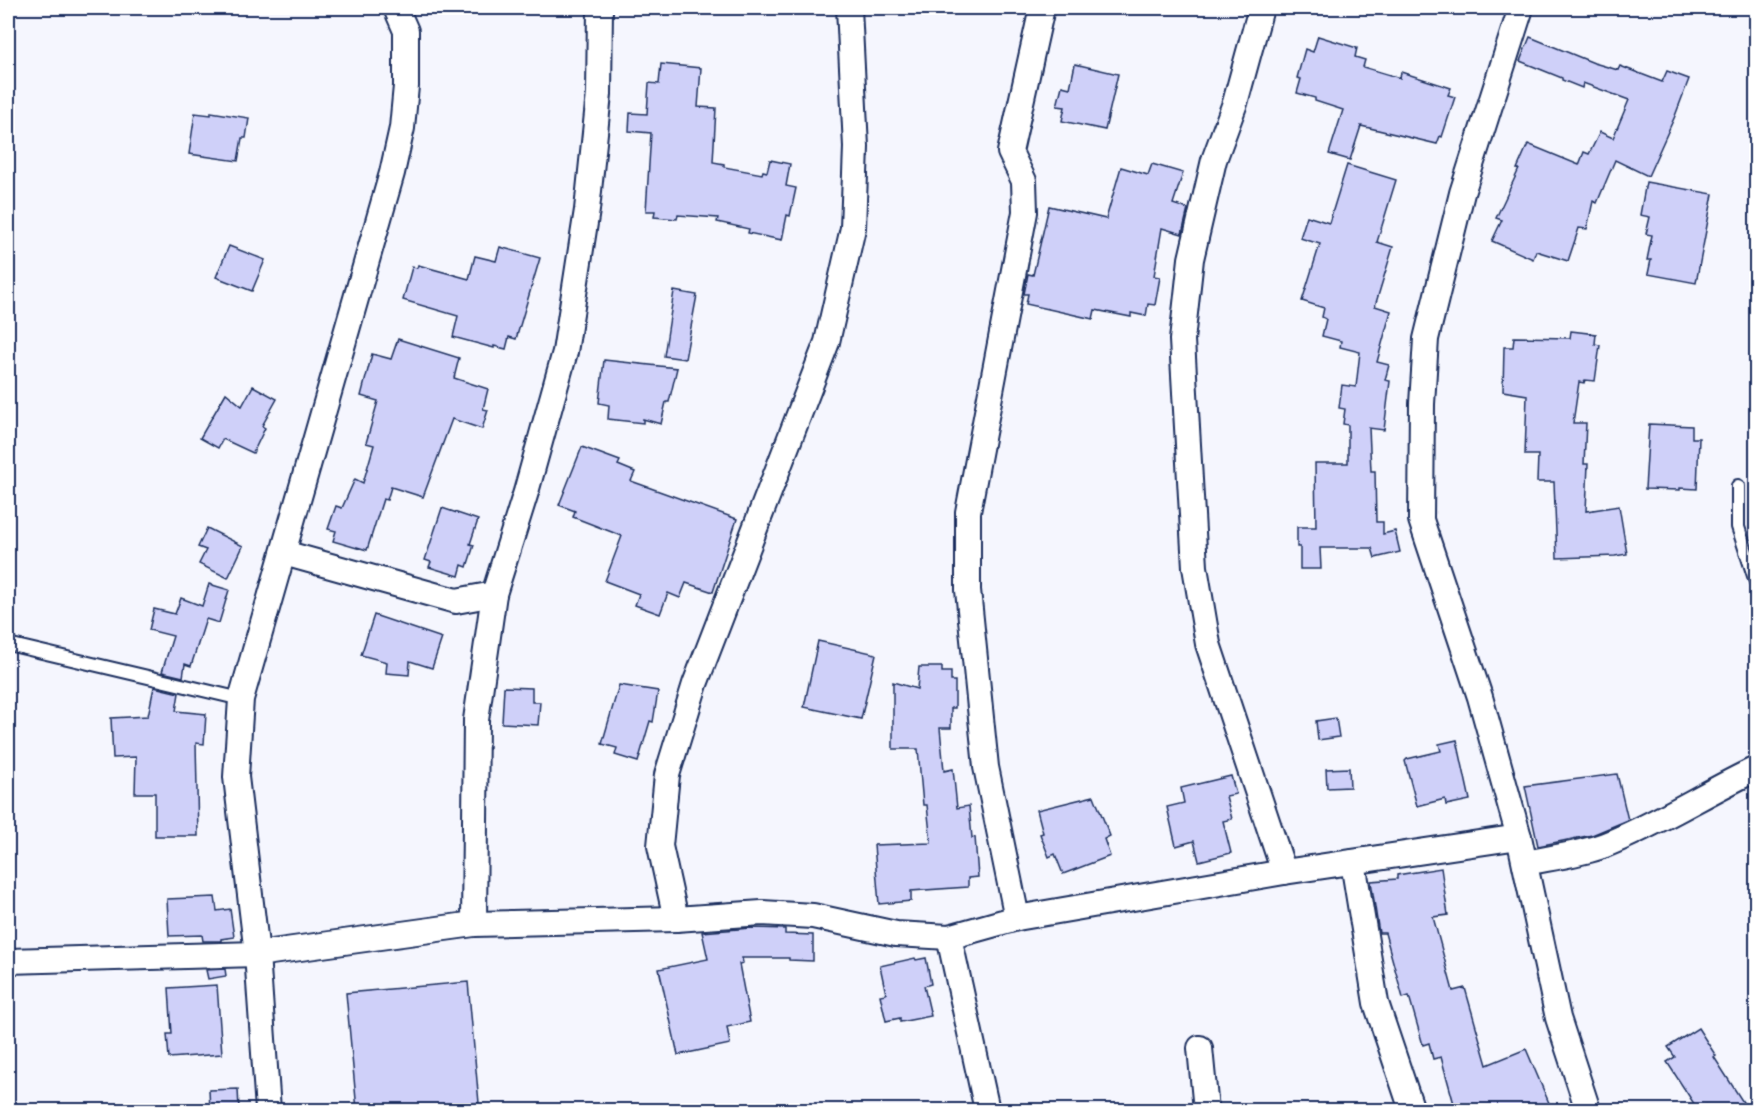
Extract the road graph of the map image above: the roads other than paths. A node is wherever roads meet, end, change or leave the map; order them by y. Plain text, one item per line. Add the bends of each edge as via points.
1 (396, 8) edge
2 (600, 8) edge
3 (849, 8) edge
4 (1042, 8) edge
5 (1261, 8) edge
6 (1521, 8) edge
7 (1738, 486) dead end
8 (284, 553) junction
9 (1756, 582) edge
10 (494, 594) junction
11 (8, 644) edge
12 (241, 699) junction
13 (1756, 769) edge
14 (1519, 837) junction
15 (1353, 862) junction
16 (1525, 863) junction
17 (1284, 872) junction
18 (1017, 918) junction
19 (676, 919) junction
20 (474, 924) junction
21 (949, 937) junction
22 (257, 954) junction
23 (8, 961) edge
24 (1200, 1048) dead end
25 (268, 1110) edge
26 (987, 1110) edge
27 (1206, 1110) edge
28 (1412, 1110) edge
29 (1588, 1110) edge

1 - 8 street via 406,31 402,128
2 - 10 street via 599,93 587,210 564,352
3 - 19 street via 856,147 853,228 828,342 695,684 667,775 660,846
4 - 18 street via 1010,152 1024,181 1025,212 968,512 968,590 986,767
5 - 17 street via 1235,103 1214,160 1191,259 1182,340 1195,567 1208,644
6 - 14 street via 1462,193 1426,339 1421,509 1421,520 1480,697
7 - 9 lane via 1738,528
8 - 10 street via 456,602
8 - 12 street
10 - 20 street via 476,720
11 - 12 lane
12 - 22 street via 236,777
13 - 16 street via 1603,846
14 - 15 street
14 - 16 street
15 - 17 street
15 - 28 street via 1376,1003
16 - 29 street via 1558,1018
17 - 18 street
18 - 21 street
19 - 20 street
19 - 21 street via 762,913 813,916 896,934
20 - 22 street
21 - 26 street
22 - 23 street
22 - 25 street
24 - 27 street

